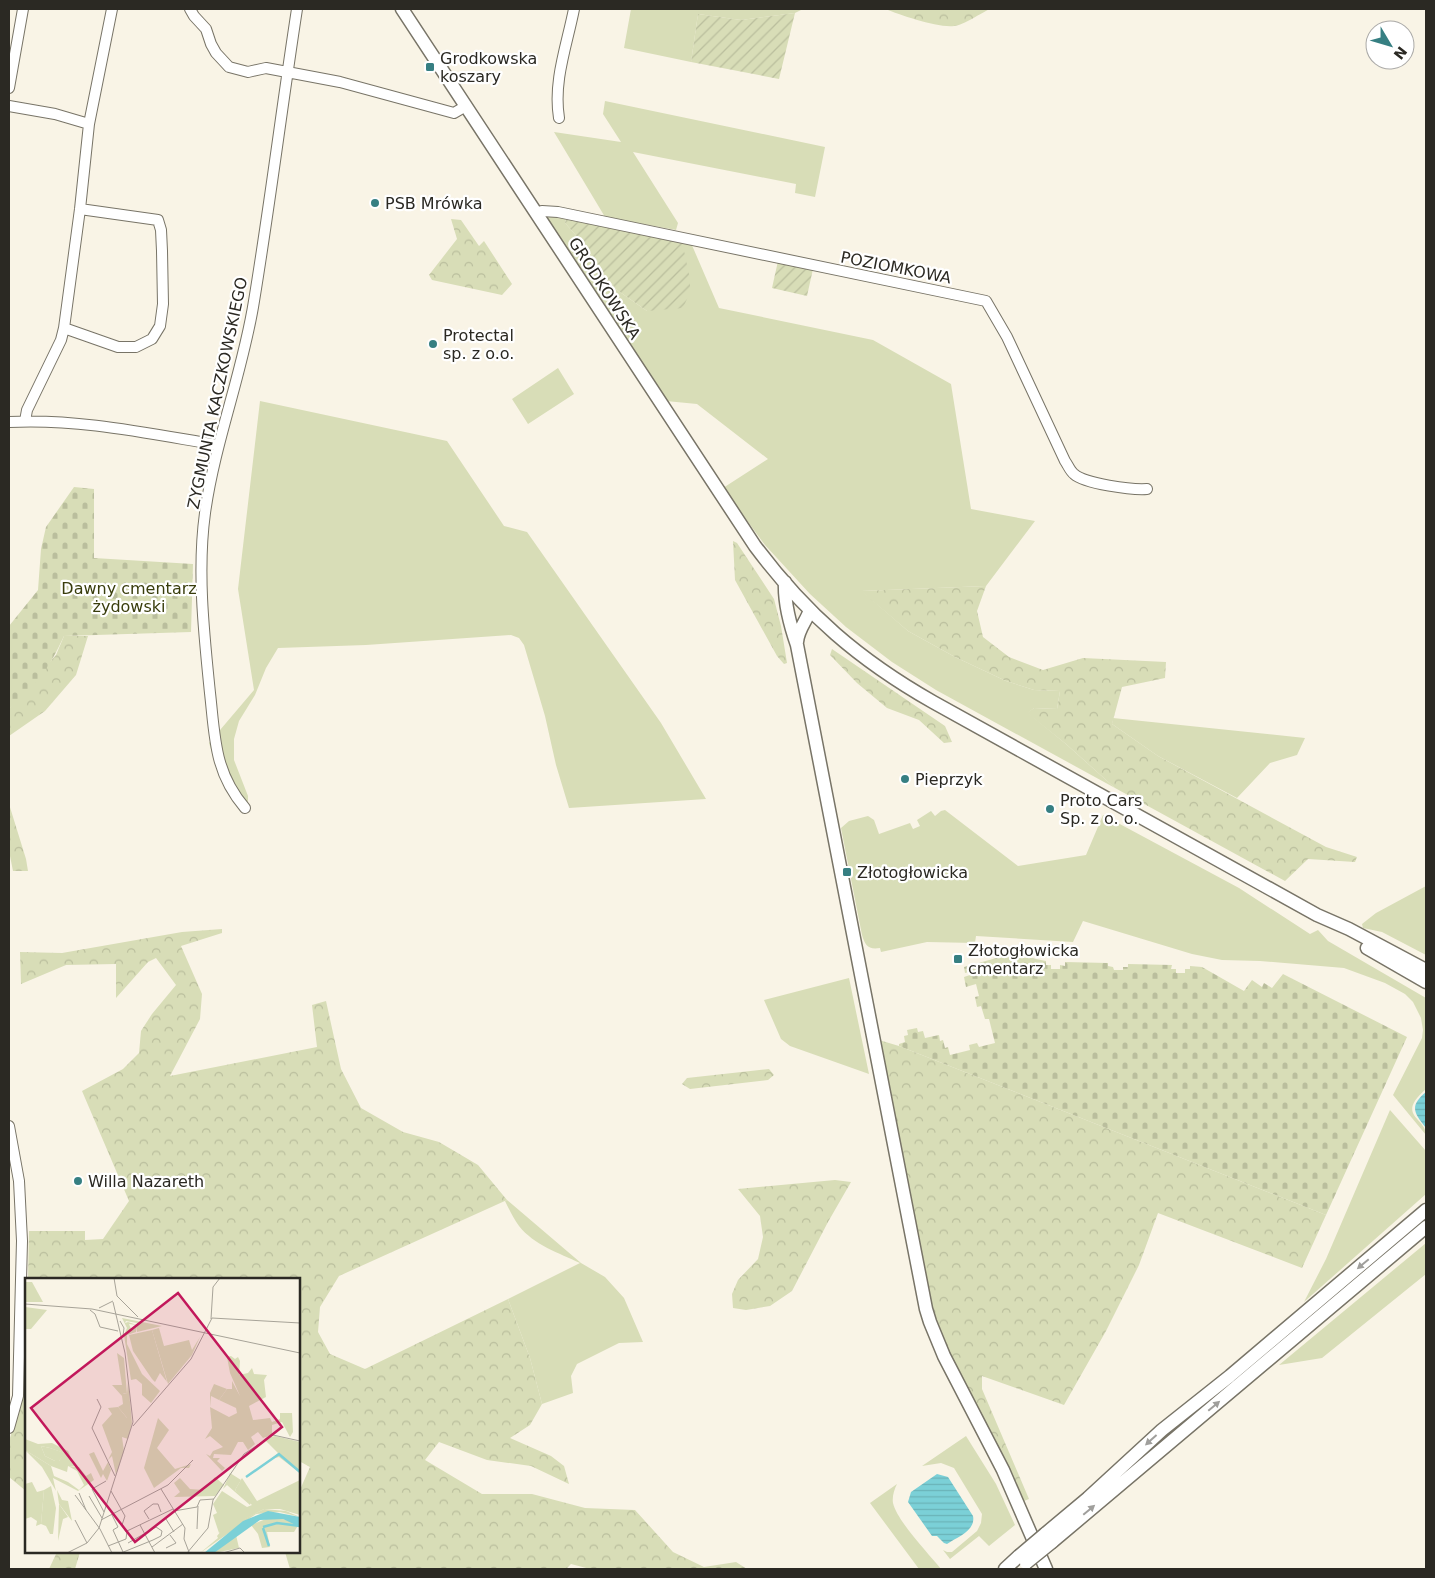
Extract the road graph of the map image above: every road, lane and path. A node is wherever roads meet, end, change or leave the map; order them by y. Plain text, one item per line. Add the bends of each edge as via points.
1 (23, 9) edge
2 (112, 9) edge
3 (190, 9) edge
4 (297, 9) edge
5 (402, 9) edge
6 (574, 9) edge
7 (287, 72) junction
8 (9, 88) edge
9 (9, 106) edge
10 (466, 106) junction
11 (559, 118) dead end
12 (89, 124) junction
13 (80, 209) junction
14 (536, 213) junction
15 (64, 328) junction
16 (25, 421) junction
17 (9, 422) edge
18 (218, 445) junction
19 (1147, 489) dead end
20 (785, 582) junction
21 (810, 610) junction
22 (825, 625) junction
23 (791, 627) junction
24 (796, 645) junction
25 (245, 808) dead end
26 (1317, 914) junction
27 (1426, 970) edge
28 (1426, 982) edge
29 (9, 1126) edge
30 (1426, 1210) edge
31 (1426, 1227) edge
32 (9, 1428) edge
33 (1048, 1538) junction
34 (1021, 1563) edge
35 (1005, 1569) edge
36 (1046, 1569) edge

1 - 8 street
2 - 12 street
3 - 7 street via 206,29 216,53 229,67 248,72 266,68
4 - 7 street, ZYGMUNTA KACZKOWSKIEGO
5 - 10 main road, GRODKOWSKA
6 - 11 street via 558,80
7 - 10 street via 340,82 454,113
7 - 18 street, ZYGMUNTA KACZKOWSKIEGO via 254,303
9 - 12 street
10 - 14 main road, GRODKOWSKA
12 - 13 street
13 - 15 street
13 - 15 street via 158,220 163,317 152,339 136,347 106,344
14 - 19 street, POZIOMKOWA via 542,210 558,212 986,301 1007,337 1065,462 1074,474 1111,486
14 - 20 main road, GRODKOWSKA via 751,539
15 - 16 street
16 - 17 street
16 - 18 street via 123,430
18 - 25 street, ZYGMUNTA KACZKOWSKIEGO via 204,523 204,635 220,762 226,781
20 - 21 main road, GRODKOWSKA
20 - 23 main road
21 - 22 main road, GRODKOWSKA
21 - 23 main road via 800,614
21 - 24 main road via 797,634
22 - 24 main road via 802,633
22 - 26 main road, GRODKOWSKA via 866,660 906,687
23 - 24 main road
24 - 36 main road via 930,1322 1003,1470
26 - 27 main road
26 - 28 main road via 1345,935
29 - 32 street via 19,1181 22,1233 18,1396
30 -> 33 main road via 1162,1430
33 -> 31 main road
33 - 34 main road, bridge
34 - 35 main road

